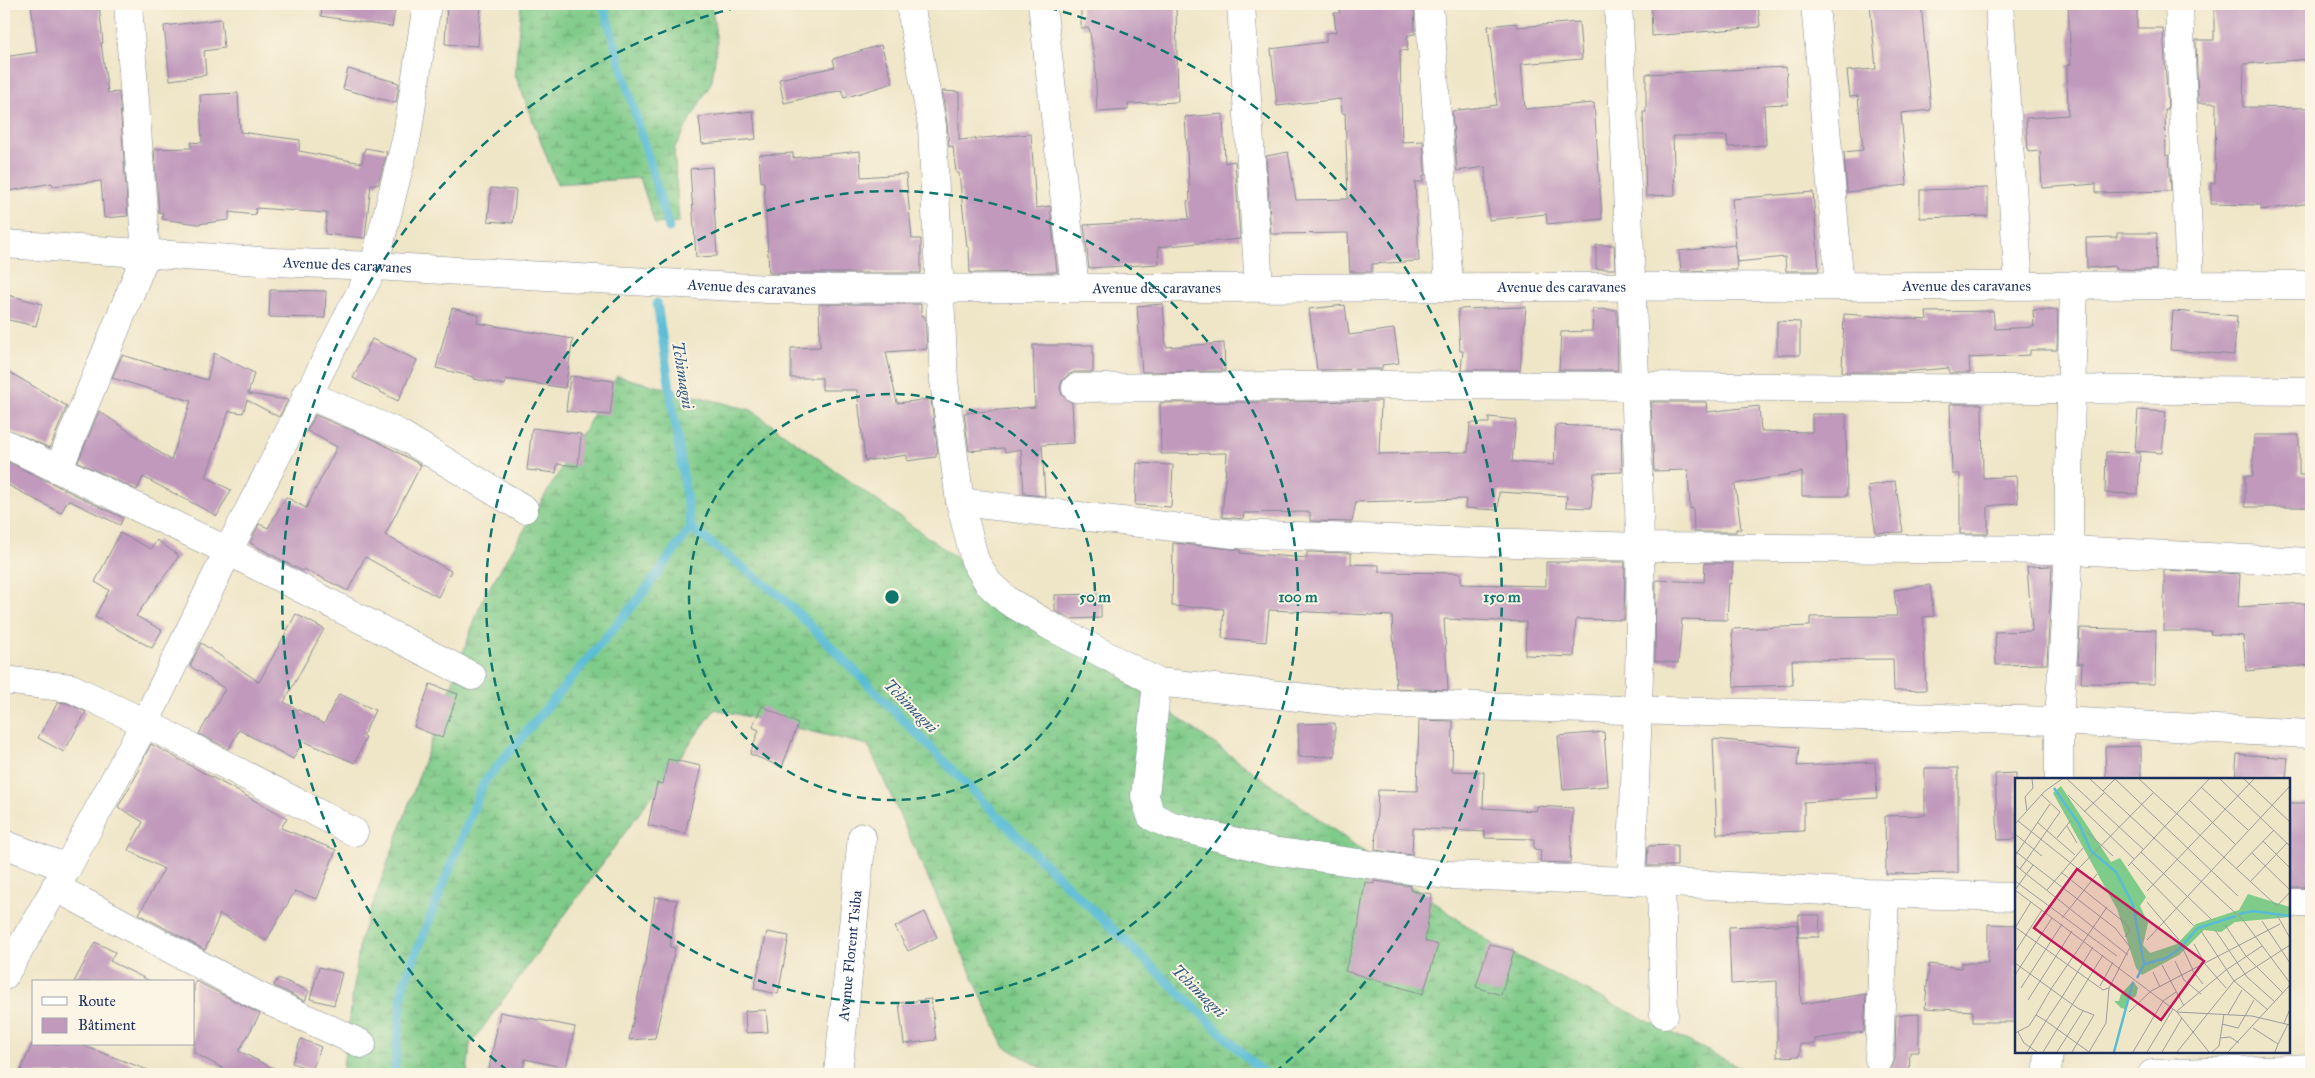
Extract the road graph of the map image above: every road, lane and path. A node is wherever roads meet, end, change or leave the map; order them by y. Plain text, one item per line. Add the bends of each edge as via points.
1 (128, 4) edge
2 (427, 4) edge
3 (910, 4) edge
4 (1042, 4) edge
5 (1241, 4) edge
6 (1429, 4) edge
7 (1618, 4) edge
8 (1815, 4) edge
9 (1999, 4) edge
10 (2179, 4) edge
11 (4, 244) edge
12 (146, 254) junction
13 (374, 266) junction
14 (2074, 285) junction
15 (2190, 285) junction
16 (2311, 285) edge
17 (1449, 286) junction
18 (1632, 286) junction
19 (1840, 286) junction
20 (2019, 286) junction
21 (1076, 287) junction
22 (1259, 287) junction
23 (940, 288) junction
24 (1634, 386) junction
25 (1076, 388) dead end
26 (2071, 388) junction
27 (2311, 391) edge
28 (306, 394) junction
29 (4, 443) edge
30 (59, 468) junction
31 (960, 502) junction
32 (524, 509) dead end
33 (1640, 547) junction
34 (2069, 550) junction
35 (228, 551) junction
36 (2311, 562) edge
37 (472, 676) dead end
38 (4, 680) edge
39 (1157, 682) junction
40 (1637, 709) junction
41 (2059, 721) junction
42 (145, 723) junction
43 (2311, 734) edge
44 (2059, 778) edge
45 (354, 832) dead end
46 (862, 837) dead end
47 (4, 844) edge
48 (61, 878) junction
49 (1631, 881) junction
50 (1661, 882) junction
51 (1885, 894) junction
52 (2015, 897) edge
53 (2290, 903) edge
54 (2311, 903) edge
55 (4, 976) edge
56 (1664, 1014) dead end
57 (362, 1044) dead end
58 (2049, 1053) edge
59 (1879, 1059) dead end
60 (2311, 1068) edge
61 (838, 1074) edge
62 (2047, 1074) edge
63 (2152, 1074) edge

1 - 12 street
2 - 13 street via 406,136
3 - 23 street via 932,126
4 - 21 street
5 - 22 street
6 - 17 street
7 - 18 street
8 - 19 street
9 - 20 street
10 - 15 street
11 - 12 street, Avenue des caravanes
12 - 13 street, Avenue des caravanes
12 - 30 street
13 - 23 street, Avenue des caravanes via 768,289
13 - 28 street
14 - 15 street, Avenue des caravanes
14 - 20 street, Avenue des caravanes
14 - 26 street
15 - 16 street, Avenue des caravanes
17 - 18 street, Avenue des caravanes
17 - 22 street, Avenue des caravanes
18 - 19 street, Avenue des caravanes
18 - 24 street
19 - 20 street, Avenue des caravanes
21 - 22 street, Avenue des caravanes
21 - 23 street, Avenue des caravanes
23 - 31 street via 944,381
24 - 25 street
24 - 26 street
24 - 33 street
26 - 27 street
26 - 34 street
28 - 32 street via 398,433
28 - 35 street
29 - 30 street
30 - 35 street
31 - 33 street via 1233,534
31 - 39 street via 975,561 988,584 1008,601 1050,626
33 - 34 street
33 - 40 street
34 - 36 street
34 - 41 street
35 - 37 street
35 - 42 street
38 - 42 street via 71,688
39 - 40 street via 1354,703
39 - 49 street via 1145,796 1151,816 1170,825 1272,851 1446,875
40 - 41 street
40 - 49 street
41 - 43 street
41 - 44 street
42 - 45 street
42 - 48 street
46 - 61 street, Avenue Florent Tsiba
47 - 48 street
48 - 55 street
48 - 57 street via 260,997
49 - 50 street
50 - 51 street
50 - 56 street
51 - 52 street
51 - 59 street
53 - 54 street
58 - 62 street
60 - 63 street

